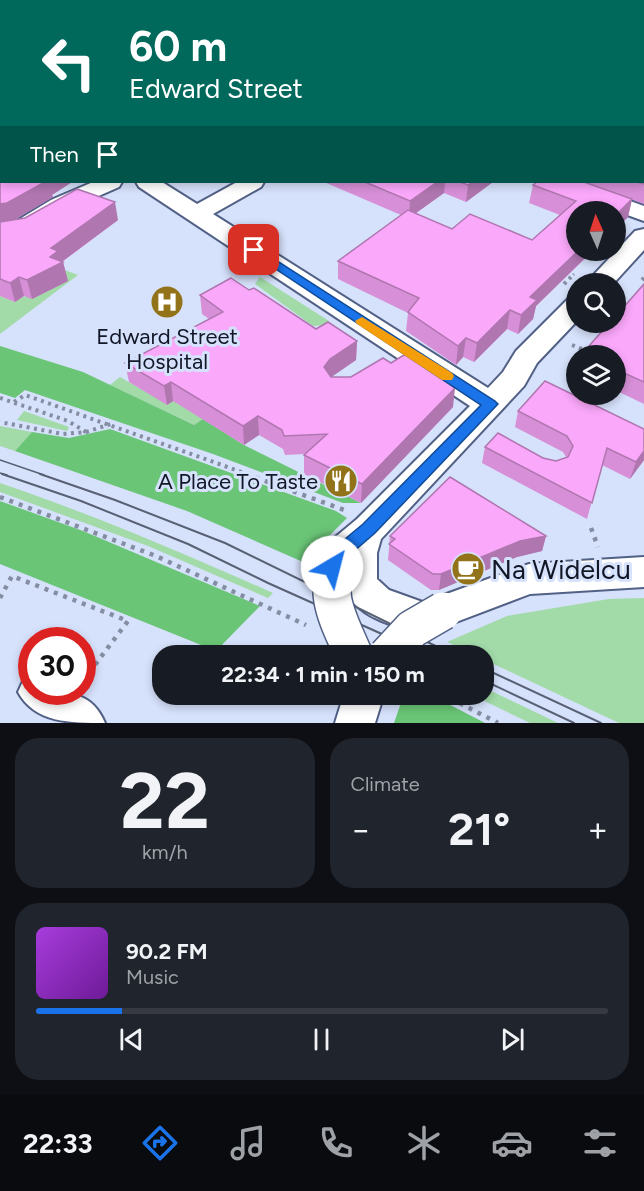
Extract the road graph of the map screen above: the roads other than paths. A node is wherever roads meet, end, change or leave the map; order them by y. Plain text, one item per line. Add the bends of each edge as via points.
1 (109, 183) edge
2 (149, 183) edge
3 (251, 183) edge
4 (578, 188) edge
5 (198, 213) junction
6 (644, 214) edge
7 (0, 232) edge
8 (640, 246) edge
9 (610, 273) edge
10 (566, 293) edge
11 (486, 420) junction
12 (355, 541) junction
13 (644, 572) edge
14 (434, 615) junction
15 (349, 645) edge
16 (396, 645) edge
17 (58, 705) edge
18 (361, 705) edge
19 (84, 723) edge
20 (355, 723) edge

1 - 7 street via 20,228
2 - 5 street
3 - 5 street
4 - 6 street
5 - 11 street
8 - 9 street
10 - 11 street
11 - 12 street
12 - 14 street via 362,588 376,604
12 - 15 street, bridge via 328,582 332,606
13 - 14 street via 529,579
14 - 16 street, bridge
17 - 19 street
18 - 20 street

